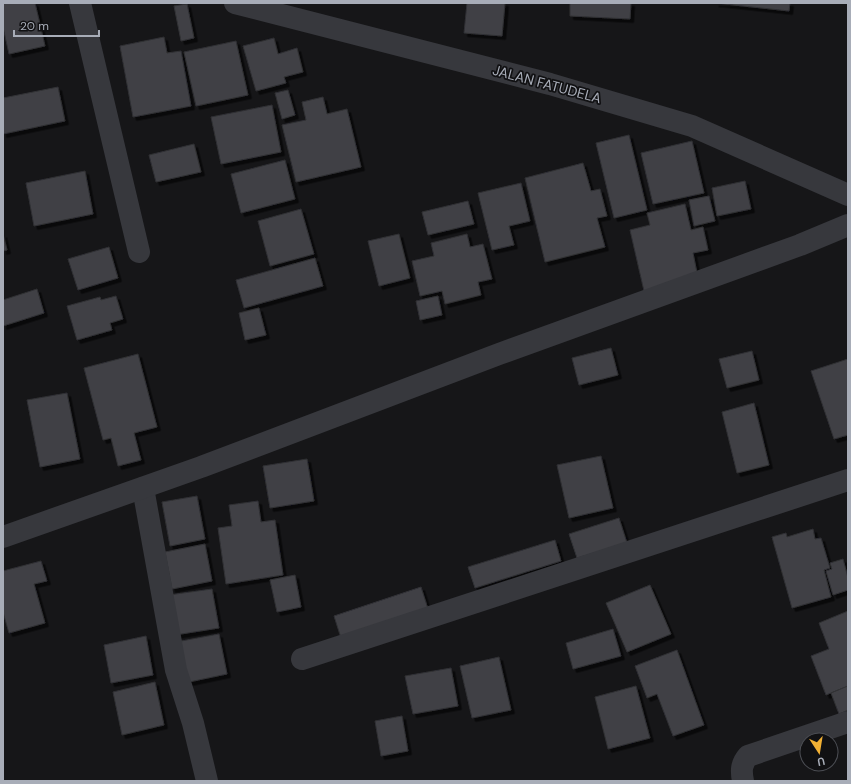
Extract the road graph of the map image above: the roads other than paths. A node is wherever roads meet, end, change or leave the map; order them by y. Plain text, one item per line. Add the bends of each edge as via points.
1 (80, 3) edge
2 (235, 3) edge
3 (848, 195) edge
4 (848, 225) edge
5 (139, 252) dead end
6 (848, 480) edge
7 (143, 488) junction
8 (3, 537) edge
9 (302, 660) dead end
10 (848, 722) edge
11 (207, 781) edge
12 (743, 781) edge

1 - 5 street
2 - 3 street, JALAN FATUDELA via 550,84 692,126
4 - 7 street
6 - 9 street
7 - 8 street
7 - 11 street via 176,670
10 - 12 street via 748,756 742,762

